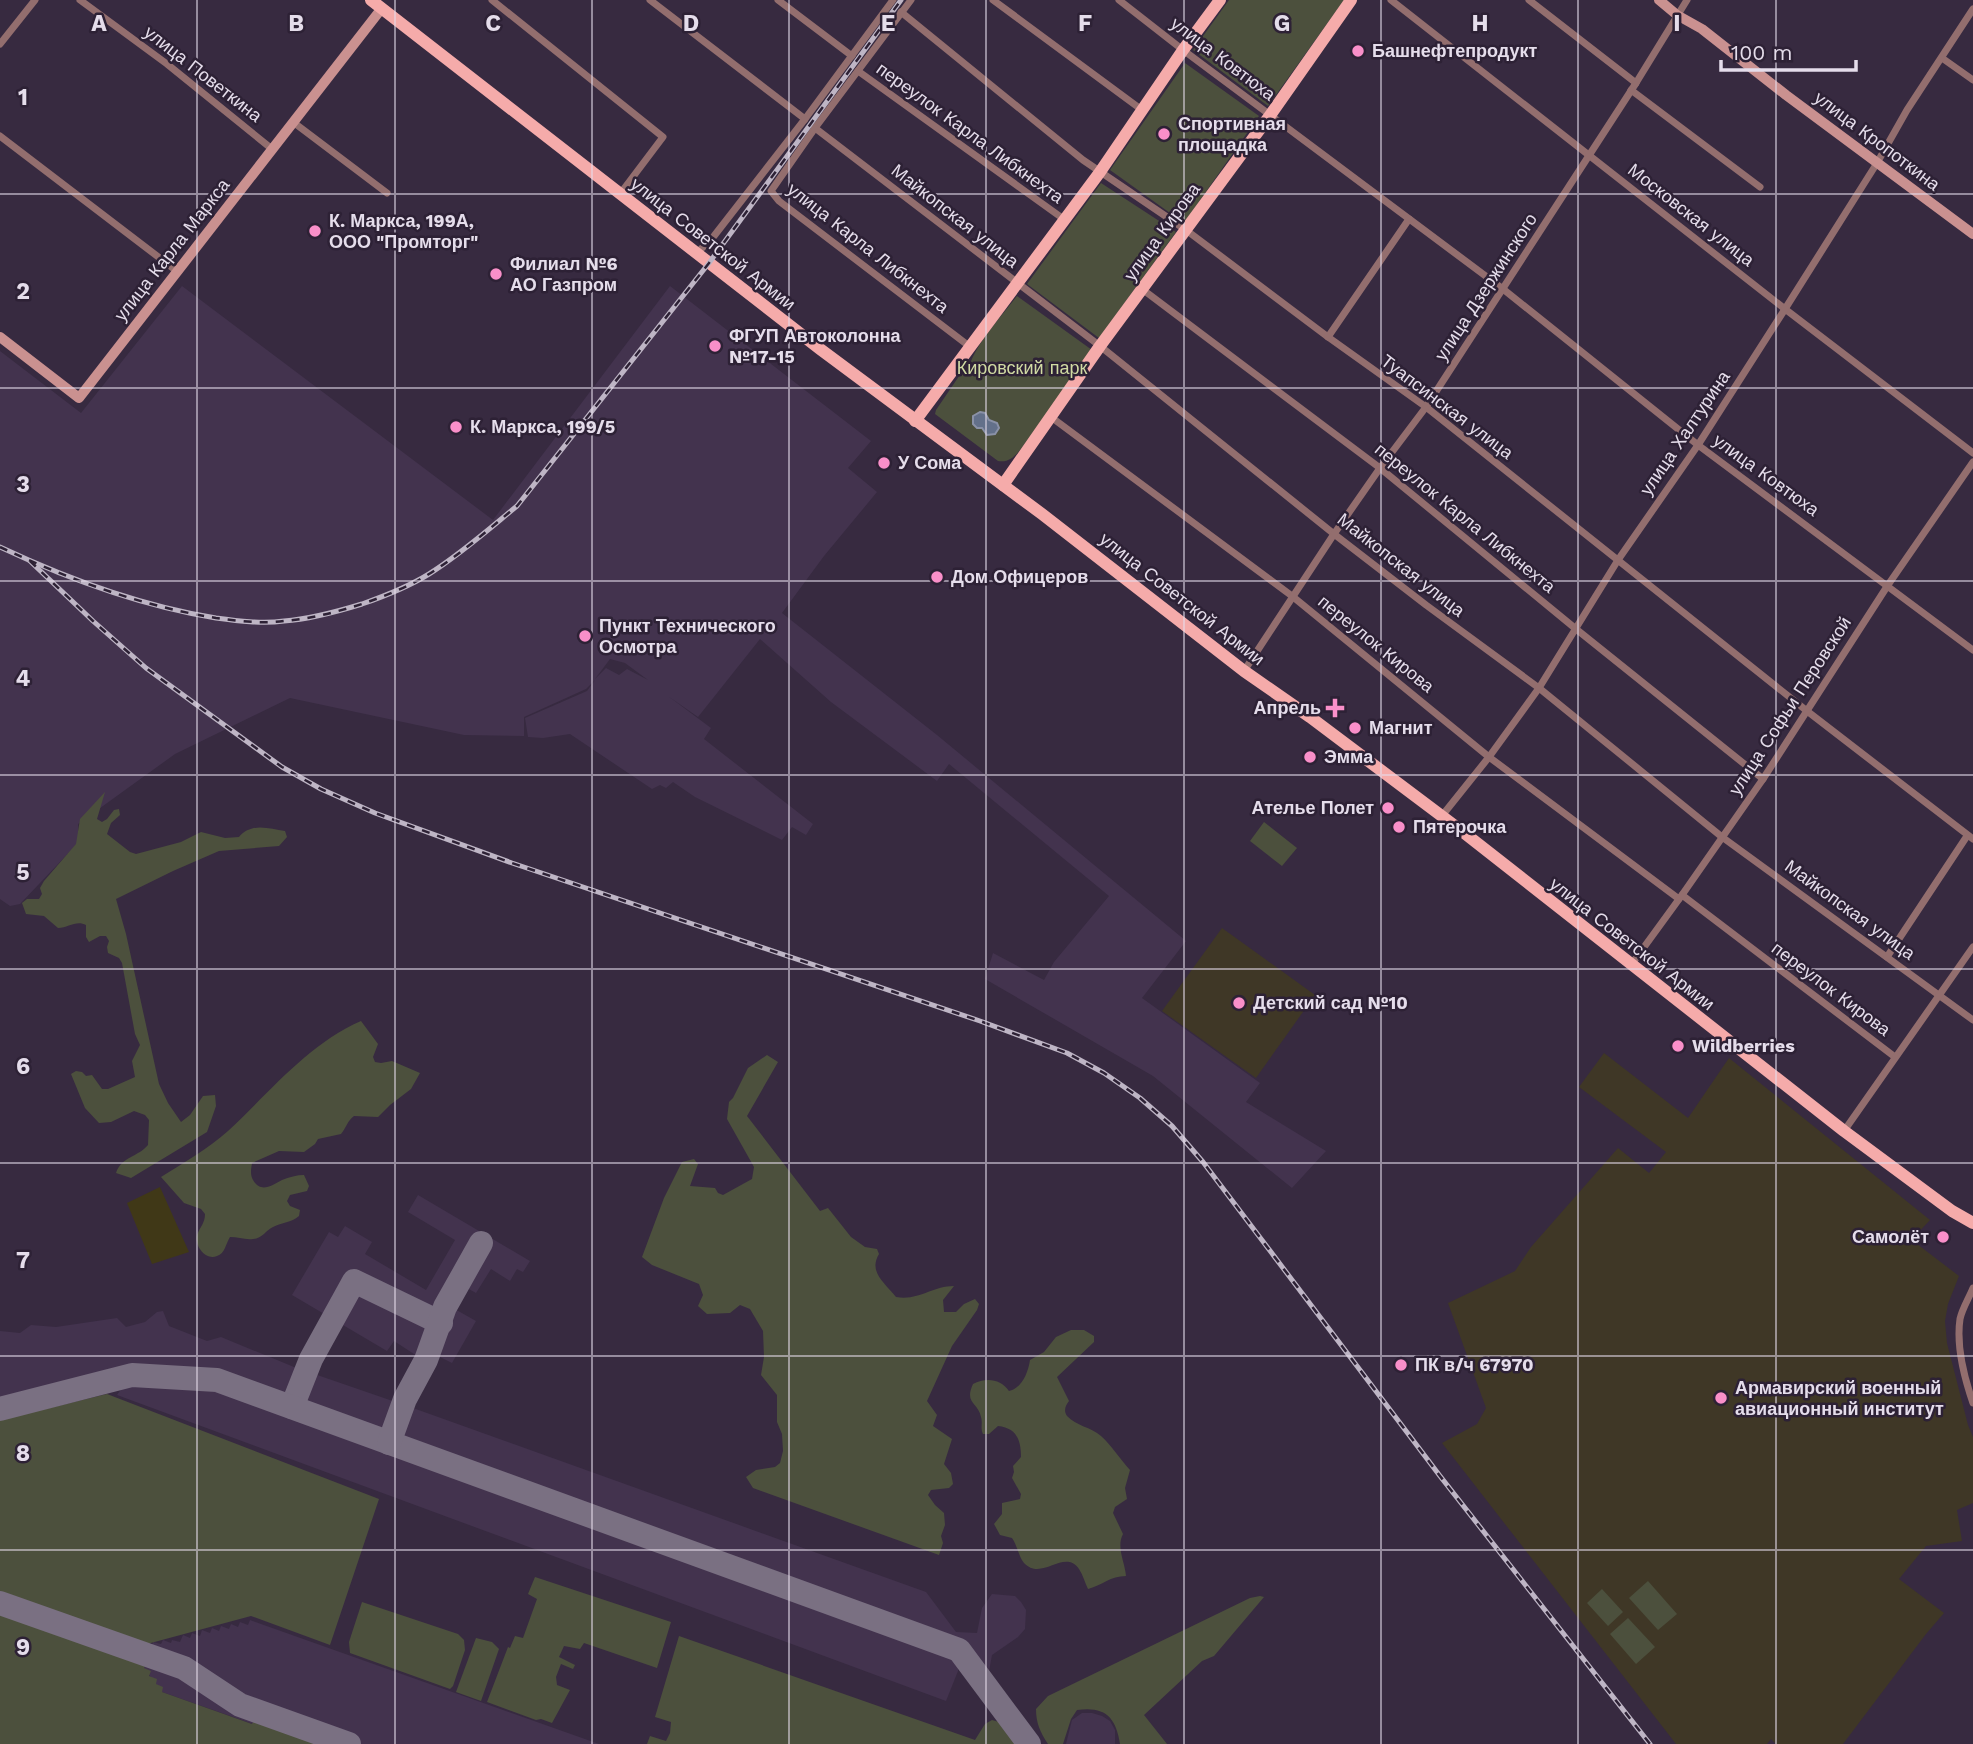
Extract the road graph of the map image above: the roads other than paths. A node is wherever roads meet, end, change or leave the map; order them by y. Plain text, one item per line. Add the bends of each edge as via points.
1 (35, 0) edge
2 (80, 0) edge
3 (492, 0) edge
4 (650, 0) edge
5 (778, 0) edge
6 (911, 0) edge
7 (993, 0) edge
8 (1119, 0) edge
9 (1220, 0) edge
10 (1351, 0) edge
11 (1391, 0) edge
12 (1529, 0) edge
13 (1659, 0) edge
14 (1687, 0) edge
15 (890, 1) edge
16 (380, 3) edge
17 (1973, 9) edge
18 (901, 12) junction
19 (1677, 15) junction
20 (0, 44) edge
21 (1183, 50) junction
22 (852, 56) junction
23 (1942, 58) junction
24 (858, 71) junction
25 (1973, 80) edge
26 (1636, 83) junction
27 (1631, 90) junction
28 (1142, 110) junction
29 (1270, 114) junction
30 (804, 119) junction
31 (293, 122) junction
32 (815, 128) junction
33 (0, 136) edge
34 (272, 149) junction
35 (1589, 155) junction
36 (1877, 163) junction
37 (1100, 172) junction
38 (1760, 187) dead end
39 (387, 193) dead end
40 (620, 194) junction
41 (1409, 219) junction
42 (1065, 220) junction
43 (1186, 230) junction
44 (1973, 234) edge
45 (697, 253) junction
46 (177, 272) junction
47 (1016, 283) junction
48 (1142, 289) junction
49 (1503, 289) junction
50 (1785, 309) junction
51 (0, 337) edge
52 (1328, 337) junction
53 (969, 346) junction
54 (1100, 346) junction
55 (1426, 407) junction
56 (1051, 417) junction
57 (915, 421) junction
58 (1698, 445) junction
59 (1973, 453) edge
60 (1973, 462) edge
61 (1380, 468) junction
62 (1003, 485) junction
63 (1334, 534) junction
64 (1618, 561) junction
65 (1888, 585) junction
66 (1292, 596) junction
67 (1576, 629) junction
68 (1973, 650) edge
69 (1244, 671) junction
70 (1539, 688) junction
71 (1807, 711) junction
72 (1489, 757) junction
73 (1763, 779) junction
74 (1441, 817) junction
75 (1722, 837) junction
76 (1970, 837) edge
77 (1680, 897) junction
78 (1973, 947) edge
79 (1887, 957) junction
80 (1630, 965) junction
81 (1939, 994) junction
82 (1973, 1020) edge
83 (1895, 1057) junction
84 (1844, 1131) junction
85 (1973, 1223) edge
86 (1973, 1287) edge
87 (1973, 1403) edge

1 - 20 street
2 - 34 street, улица Поветкина
3 - 40 street via 663,137
4 - 30 street
5 - 22 street
6 - 18 street, улица Карла Либкнехта
7 - 28 street
8 - 21 street, улица Ковтюха
9 - 21 main road
10 - 29 main road, улица Кирова
11 - 35 street, Московская улица
12 - 26 street
13 - 19 street, улица Кропоткина
14 - 19 street, улица Дзержинского
15 - 22 street
16 - 31 street, улица Карла Маркса
16 - 40 main road, улица Советской Армии
17 - 23 street, улица Халтурина
18 - 24 street, улица Карла Либкнехта
18 - 37 street, Туапсинская улица
19 - 26 street, улица Дзержинского
19 - 36 street, улица Кропоткина via 1702,29
21 - 28 main road
21 - 29 street, улица Ковтюха
22 - 30 street
23 - 25 street
23 - 36 street, улица Халтурина
24 - 32 street, улица Карла Либкнехта
24 - 42 street, переулок Карла Либкнехта
26 - 27 street, улица Дзержинского
27 - 35 street, улица Дзержинского
27 - 38 street
28 - 37 main road
29 - 41 street, улица Ковтюха
29 - 43 main road, улица Кирова
30 - 45 street
31 - 34 street, улица Карла Маркса
31 - 39 street
32 - 47 street, Майкопская улица
32 - 53 street, улица Карла Либкнехта via 771,191
33 - 46 street
34 - 46 street, улица Карла Маркса
35 - 49 street, улица Дзержинского
35 - 50 street, Московская улица
36 - 44 street, улица Кропоткина
36 - 50 street, улица Халтурина
37 - 42 main road
37 - 43 street, Туапсинская улица
40 - 45 main road, улица Советской Армии
41 - 49 street, улица Ковтюха
41 - 52 street
42 - 47 main road
43 - 48 main road, улица Кирова
43 - 52 street, Туапсинская улица
45 - 57 main road, улица Советской Армии
46 - 51 street, улица Карла Маркса via 79,398
47 - 53 main road
47 - 54 street, Майкопская улица
48 - 54 main road, улица Кирова
48 - 61 street, переулок Карла Либкнехта
49 - 55 street, улица Дзержинского
49 - 58 street, улица Ковтюха
50 - 58 street, улица Халтурина
50 - 59 street, Московская улица
52 - 55 street, Туапсинская улица
53 - 57 main road
54 - 56 main road, улица Кирова
54 - 63 street, Майкопская улица
55 - 61 street, улица Дзержинского
55 - 64 street, Туапсинская улица
56 - 62 main road, улица Кирова
56 - 66 street, переулок Кирова
57 - 62 main road, улица Советской Армии
58 - 64 street, улица Халтурина
58 - 65 street, улица Ковтюха
60 - 65 street, улица Софьи Перовской
61 - 63 street, улица Дзержинского
61 - 67 street, переулок Карла Либкнехта
62 - 69 main road, улица Советской Армии
63 - 66 street, улица Дзержинского
63 - 70 street, Майкопская улица
64 - 67 street, улица Халтурина
64 - 71 street, Туапсинская улица
65 - 68 street, улица Ковтюха
65 - 71 street, улица Софьи Перовской
66 - 69 street, улица Дзержинского
66 - 72 street, переулок Кирова
67 - 70 street, улица Халтурина
67 - 73 street, переулок Карла Либкнехта
69 - 74 main road, улица Советской Армии
70 - 72 street, улица Халтурина
70 - 75 street, Майкопская улица
71 - 73 street, улица Софьи Перовской
71 - 76 street, Туапсинская улица
72 - 74 street, улица Халтурина
72 - 77 street, переулок Кирова
73 - 75 street, улица Софьи Перовской
74 - 80 main road, улица Советской Армии
75 - 77 street, улица Софьи Перовской
75 - 79 street, Майкопская улица
76 - 79 street, Туапсинская улица
77 - 80 street, улица Софьи Перовской
77 - 83 street, переулок Кирова
78 - 81 street
79 - 81 street, Майкопская улица
80 - 84 main road, улица Советской Армии
81 - 82 street, Майкопская улица
81 - 83 street
83 - 84 street
84 - 85 main road, улица Советской Армии
86 - 87 street via 1960,1317 1959,1339

